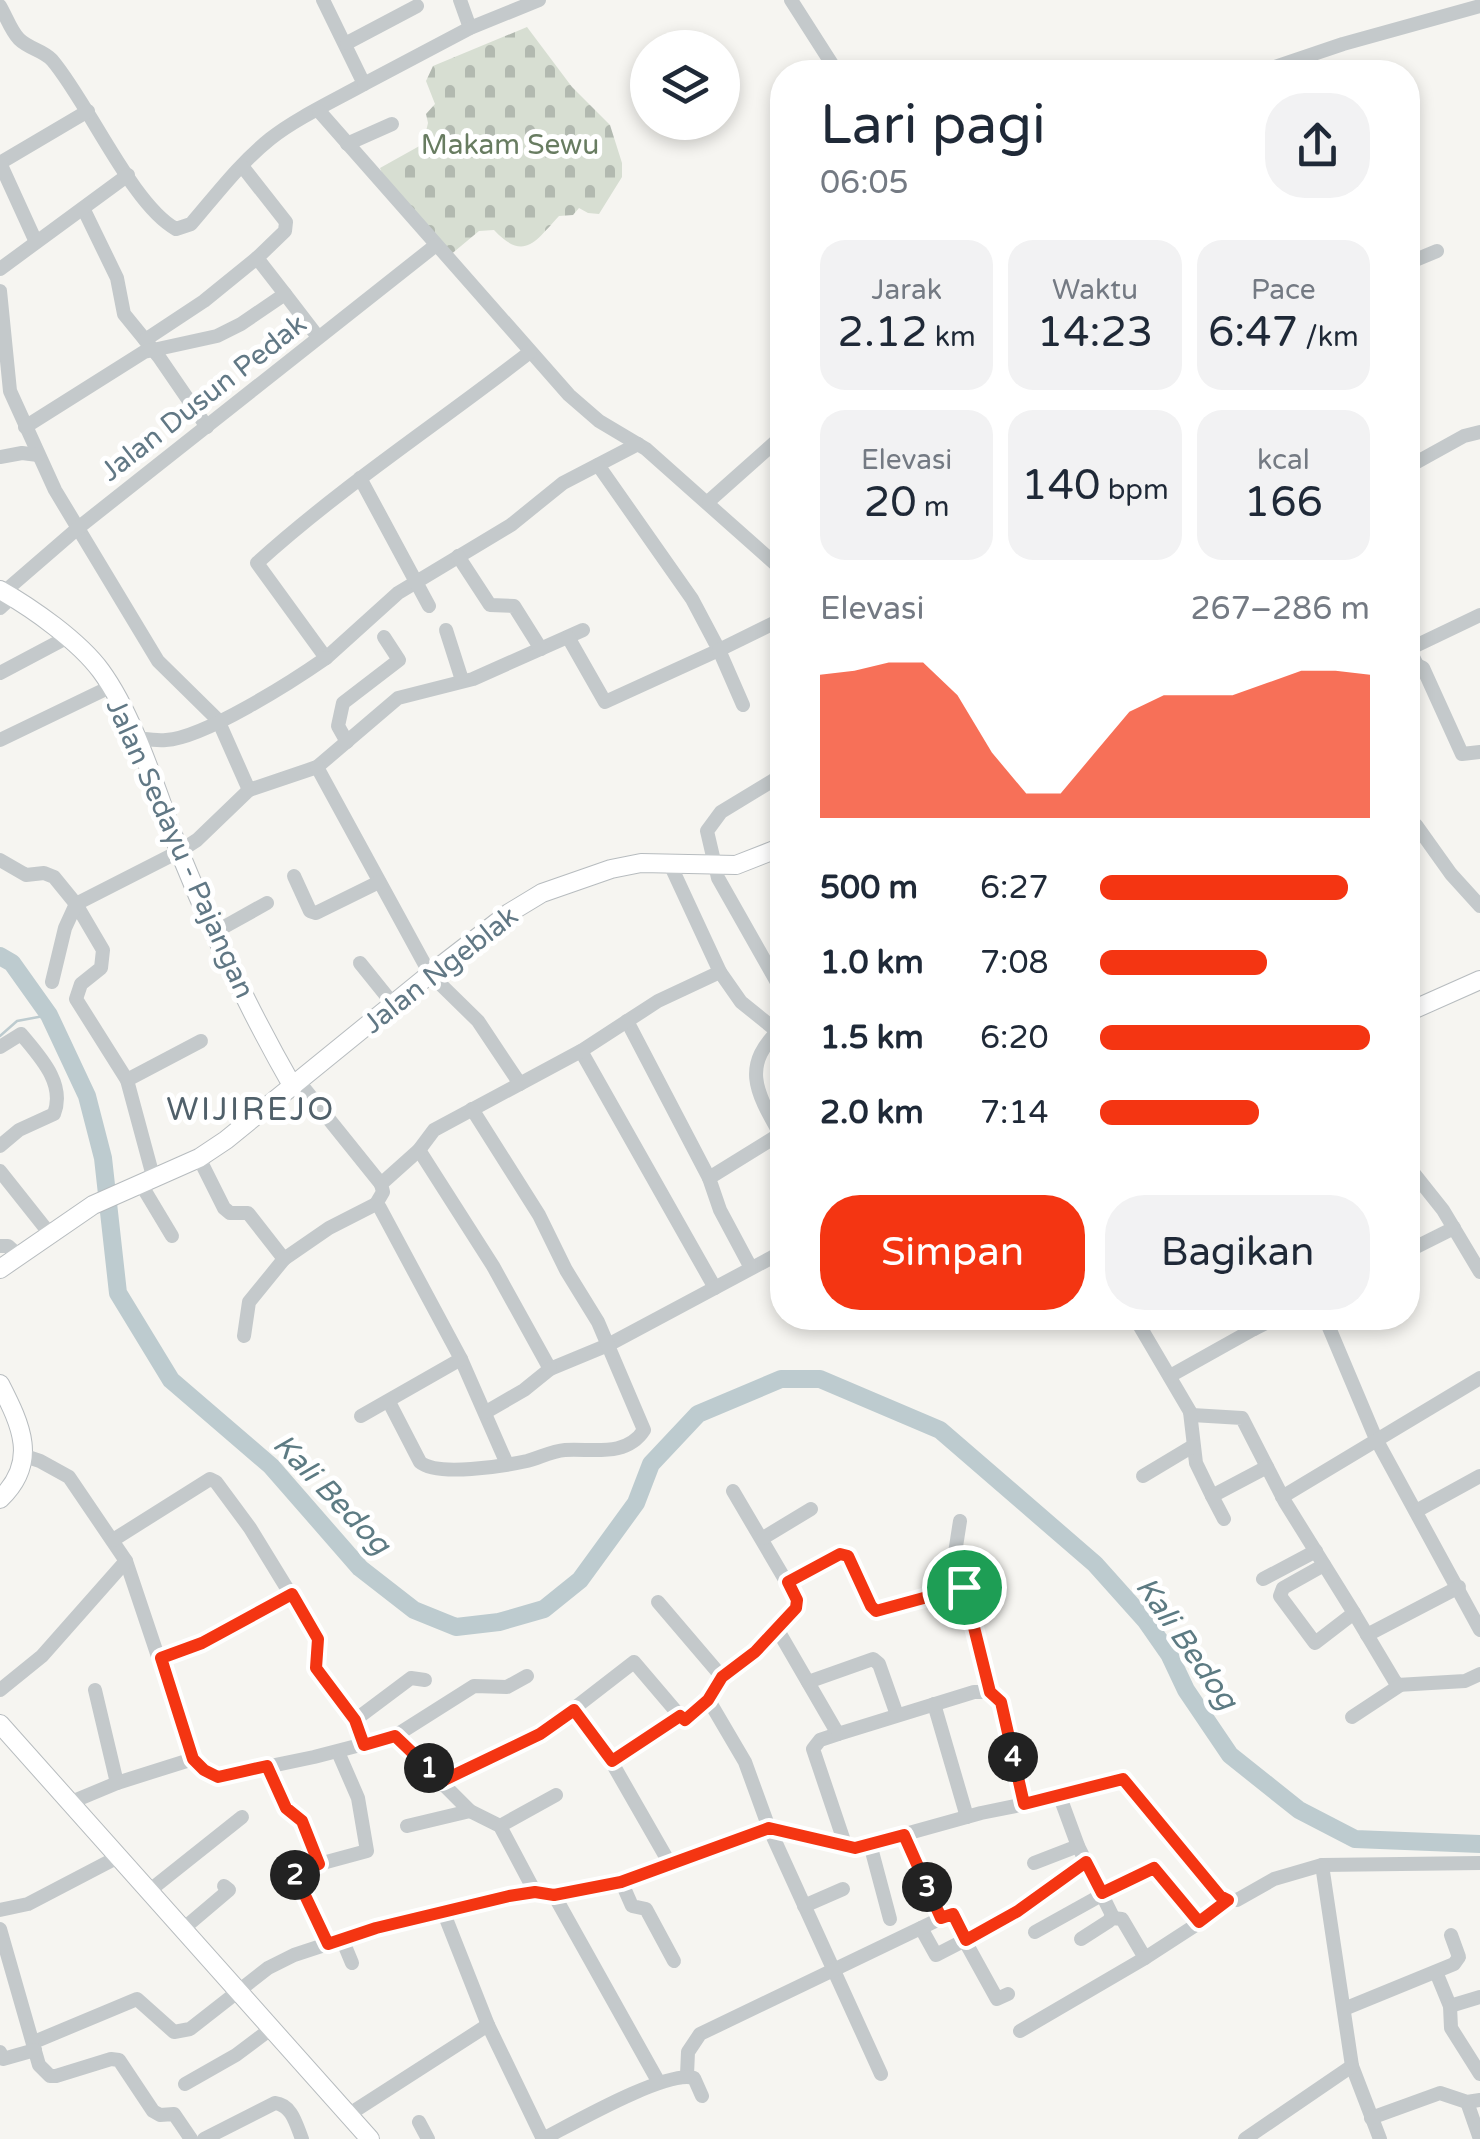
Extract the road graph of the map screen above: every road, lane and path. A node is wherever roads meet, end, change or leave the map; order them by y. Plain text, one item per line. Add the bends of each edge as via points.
1 (324, 0) edge
2 (460, 0) edge
3 (538, 0) edge
4 (791, 0) edge
5 (0, 6) edge
6 (417, 6) dead end
7 (1480, 6) edge
8 (470, 28) junction
9 (347, 44) junction
10 (829, 60) edge
11 (1295, 60) edge
12 (364, 84) junction
13 (319, 111) junction
14 (88, 112) junction
15 (392, 124) dead end
16 (347, 144) junction
17 (0, 163) edge
18 (242, 166) junction
19 (128, 175) junction
20 (84, 210) junction
21 (36, 242) junction
22 (436, 245) junction
23 (1438, 251) dead end
24 (257, 258) junction
25 (1420, 258) edge
26 (0, 269) edge
27 (0, 291) edge
28 (285, 294) junction
29 (318, 337) junction
30 (149, 345) junction
31 (530, 352) junction
32 (206, 426) junction
33 (24, 427) junction
34 (1480, 432) edge
35 (638, 444) junction
36 (770, 447) edge
37 (38, 455) junction
38 (0, 456) edge
39 (1420, 460) edge
40 (598, 464) junction
41 (360, 478) junction
42 (709, 502) junction
43 (78, 528) junction
44 (458, 556) junction
45 (770, 559) edge
46 (415, 581) junction
47 (4, 597) edge
48 (429, 606) dead end
49 (1480, 615) edge
50 (370, 616) junction
51 (770, 625) edge
52 (446, 630) dead end
53 (583, 630) dead end
54 (568, 637) junction
55 (66, 638) junction
56 (1420, 642) edge
57 (541, 649) junction
58 (719, 650) junction
59 (326, 658) junction
60 (1420, 667) edge
61 (0, 673) edge
62 (462, 680) junction
63 (110, 687) junction
64 (743, 705) dead end
65 (218, 720) junction
66 (135, 738) junction
67 (0, 740) edge
68 (347, 742) junction
69 (1480, 752) edge
70 (317, 766) junction
71 (770, 782) edge
72 (249, 790) junction
73 (1420, 831) edge
74 (180, 852) junction
75 (770, 852) edge
76 (0, 860) edge
77 (669, 862) junction
78 (717, 864) junction
79 (294, 876) dead end
80 (379, 882) junction
81 (267, 903) dead end
82 (76, 904) junction
83 (1480, 906) edge
84 (215, 932) junction
85 (360, 963) dead end
86 (770, 971) edge
87 (720, 972) junction
88 (430, 974) junction
89 (1480, 980) edge
90 (52, 982) dead end
91 (393, 1004) junction
92 (1420, 1007) edge
93 (627, 1021) junction
94 (770, 1022) edge
95 (770, 1040) edge
96 (201, 1042) dead end
97 (0, 1047) edge
98 (581, 1051) junction
99 (126, 1080) junction
100 (296, 1084) junction
101 (520, 1084) junction
102 (472, 1109) junction
103 (770, 1113) edge
104 (770, 1141) edge
105 (0, 1146) edge
106 (420, 1150) junction
107 (199, 1158) junction
108 (0, 1171) edge
109 (709, 1178) junction
110 (1420, 1181) edge
111 (382, 1184) junction
112 (144, 1185) junction
113 (376, 1204) junction
114 (1454, 1228) junction
115 (50, 1234) junction
116 (172, 1236) dead end
117 (1420, 1245) edge
118 (0, 1246) edge
119 (19, 1256) junction
120 (770, 1258) edge
121 (284, 1259) junction
122 (751, 1268) junction
123 (0, 1269) edge
124 (1480, 1272) edge
125 (715, 1288) junction
126 (1142, 1330) edge
127 (1239, 1330) edge
128 (1331, 1330) edge
129 (244, 1336) dead end
130 (608, 1345) junction
131 (462, 1360) junction
132 (550, 1370) junction
133 (1170, 1376) junction
134 (1480, 1378) edge
135 (0, 1384) edge
136 (390, 1402) junction
137 (486, 1412) junction
138 (1190, 1412) junction
139 (361, 1416) dead end
140 (1376, 1438) junction
141 (1193, 1446) junction
142 (22, 1454) junction
143 (508, 1464) junction
144 (1267, 1467) junction
145 (1144, 1476) dead end
146 (1480, 1476) edge
147 (734, 1491) dead end
148 (1212, 1496) junction
149 (1282, 1496) junction
150 (0, 1498) edge
151 (811, 1509) dead end
152 (1418, 1510) junction
153 (1224, 1519) dead end
154 (960, 1521) dead end
155 (762, 1538) junction
156 (112, 1540) junction
157 (1320, 1558) junction
158 (126, 1561) junction
159 (1264, 1580) dead end
160 (788, 1582) junction
161 (964, 1587) junction
162 (1459, 1587) junction
163 (292, 1594) junction
164 (658, 1602) dead end
165 (1354, 1613) junction
166 (776, 1627) junction
167 (1480, 1630) edge
168 (1367, 1635) junction
169 (161, 1658) junction
170 (1480, 1674) edge
171 (527, 1676) dead end
172 (722, 1677) junction
173 (425, 1680) dead end
174 (808, 1682) junction
175 (1399, 1686) junction
176 (0, 1690) edge
177 (95, 1690) dead end
178 (990, 1692) junction
179 (708, 1700) junction
180 (934, 1704) junction
181 (574, 1710) junction
182 (680, 1716) junction
183 (897, 1716) junction
184 (1352, 1716) dead end
185 (355, 1720) junction
186 (0, 1724) edge
187 (838, 1734) junction
188 (395, 1736) junction
189 (364, 1745) junction
190 (338, 1752) junction
191 (193, 1759) junction
192 (612, 1761) junction
193 (267, 1766) junction
194 (442, 1781) junction
195 (117, 1784) junction
196 (556, 1794) dead end
197 (1060, 1797) junction
198 (69, 1803) junction
199 (1024, 1804) junction
200 (470, 1811) junction
201 (967, 1816) junction
202 (242, 1817) dead end
203 (406, 1826) dead end
204 (500, 1826) junction
205 (769, 1828) junction
206 (904, 1835) junction
207 (870, 1844) junction
208 (1078, 1846) junction
209 (846, 1847) junction
210 (118, 1858) junction
211 (1086, 1862) junction
212 (1034, 1863) dead end
213 (1480, 1863) edge
214 (319, 1864) junction
215 (670, 1864) junction
216 (1322, 1865) junction
217 (621, 1882) junction
218 (224, 1886) dead end
219 (843, 1889) dead end
220 (148, 1891) junction
221 (535, 1892) junction
222 (1102, 1893) junction
223 (554, 1895) junction
224 (1224, 1898) junction
225 (804, 1906) junction
226 (0, 1910) edge
227 (444, 1912) junction
228 (941, 1918) junction
229 (1112, 1918) junction
230 (890, 1919) dead end
231 (1199, 1922) junction
232 (0, 1928) edge
233 (921, 1928) junction
234 (184, 1929) junction
235 (1035, 1932) dead end
236 (1451, 1935) dead end
237 (966, 1940) junction
238 (1081, 1940) dead end
239 (334, 1941) junction
240 (1145, 1958) junction
241 (674, 1961) dead end
242 (352, 1963) dead end
243 (833, 1970) junction
244 (1436, 1972) junction
245 (238, 1989) junction
246 (1008, 1994) dead end
247 (1480, 1997) edge
248 (1450, 2006) junction
249 (1344, 2009) junction
250 (488, 2025) junction
251 (272, 2028) junction
252 (1020, 2031) dead end
253 (35, 2046) junction
254 (1, 2057) edge
255 (1352, 2066) junction
256 (881, 2074) dead end
257 (1480, 2074) edge
258 (686, 2076) junction
259 (658, 2081) junction
260 (185, 2084) dead end
261 (702, 2096) dead end
262 (1474, 2101) edge
263 (348, 2114) junction
264 (1370, 2118) junction
265 (419, 2122) dead end
266 (191, 2139) edge
267 (204, 2139) edge
268 (302, 2139) edge
269 (370, 2139) edge
270 (428, 2139) edge
271 (543, 2139) edge
272 (1245, 2139) edge
273 (1380, 2139) edge
274 (1480, 2139) edge

1 - 9 street
2 - 8 street
3 - 8 street
4 - 10 street
5 - 14 street via 16,36 50,57
6 - 9 street
7 - 11 street
8 - 12 street
9 - 12 street
12 - 13 street
13 - 16 street
13 - 18 street via 292,122
14 - 17 street
14 - 19 street
15 - 16 street
16 - 22 street
17 - 21 street
18 - 19 street via 190,224 176,229
18 - 24 street via 287,225
19 - 20 street
20 - 21 street
20 - 30 street via 117,278 120,306
21 - 26 street
22 - 29 street, Jalan Dusun Pedak
22 - 31 street
23 - 25 street
24 - 28 street
24 - 30 street
27 - 33 street via 10,390
28 - 29 street
28 - 30 street via 218,336 174,348
29 - 32 street, Jalan Dusun Pedak
30 - 32 street
30 - 33 street
31 - 35 street via 582,408
31 - 41 street
32 - 43 street, Jalan Dusun Pedak
33 - 37 street
34 - 39 street
35 - 40 street
35 - 42 street
36 - 42 street
37 - 38 street
37 - 43 street
40 - 44 street
40 - 58 street via 692,599
41 - 46 street
41 - 59 street via 256,562
42 - 45 street
43 - 47 street, Jalan Dusun Pedak
43 - 65 street via 158,662
44 - 46 street
44 - 57 street via 490,606 514,606
46 - 48 street
46 - 50 street
47 - 55 main road, Jalan Sedayu - Pajangan
49 - 56 street
50 - 59 street
50 - 68 street via 399,660 343,703 338,726
51 - 58 street
52 - 62 street
53 - 54 street
54 - 57 street
54 - 58 street via 605,702
55 - 61 street
55 - 63 main road, Jalan Sedayu - Pajangan
57 - 62 street
58 - 64 street
59 - 65 street
60 - 69 street via 1462,754
62 - 68 street via 398,698
63 - 66 main road, Jalan Sedayu - Pajangan
63 - 67 street
65 - 66 street via 168,740
65 - 72 street
66 - 74 main road, Jalan Sedayu - Pajangan
68 - 70 street
70 - 72 street
70 - 80 street
71 - 78 street via 709,825
72 - 74 street
73 - 83 street
74 - 82 street
74 - 84 main road, Jalan Sedayu - Pajangan
75 - 78 main road, Jalan Ngeblak
76 - 82 street via 26,876 50,875
77 - 78 main road, Jalan Ngeblak
77 - 87 street
77 - 88 main road, Jalan Ngeblak via 611,869 542,893
78 - 86 street via 718,878
79 - 80 street via 316,913
80 - 88 street
81 - 84 street
82 - 90 street
82 - 99 street via 104,959 76,999
84 - 100 main road, Jalan Sedayu - Pajangan
85 - 91 street
87 - 93 street
87 - 94 street via 741,1002
88 - 91 main road, Jalan Ngeblak
88 - 101 street via 478,1021
89 - 92 main road
91 - 100 main road, Jalan Ngeblak
93 - 98 street
93 - 109 street
95 - 103 street via 756,1074
96 - 99 street
97 - 105 street via 21,1034 50,1072 57,1102 54,1114
98 - 101 street
98 - 125 street
99 - 112 street
100 - 107 main road, Jalan Ngeblak
100 - 111 street
101 - 102 street
102 - 106 street via 434,1130
102 - 130 street via 539,1215
104 - 109 street
106 - 111 street
106 - 132 street
107 - 112 main road, Jalan Ngeblak
107 - 121 street via 224,1208 248,1212
108 - 115 street
109 - 122 street
110 - 114 street
111 - 113 street
112 - 115 main road, Jalan Ngeblak via 93,1205
112 - 116 street
113 - 121 street
113 - 131 street
114 - 117 street
114 - 124 street
115 - 119 main road, Jalan Ngeblak
118 - 119 street
119 - 123 main road, Jalan Ngeblak
120 - 122 street
121 - 129 street via 249,1302
122 - 125 street
125 - 130 street
126 - 133 street
127 - 133 street
128 - 140 street
130 - 132 street
130 - 143 street via 642,1434 600,1452 564,1450
131 - 136 street
131 - 137 street
132 - 137 street
133 - 138 street
134 - 140 street
135 - 142 main road via 21,1428
136 - 139 street
136 - 143 street via 424,1467
137 - 143 street
138 - 141 street
138 - 144 street via 1240,1416
140 - 149 street
140 - 152 street
141 - 145 street
141 - 148 street
142 - 150 main road via 16,1482
142 - 156 street via 70,1477
144 - 148 street
144 - 149 street
146 - 152 street
147 - 155 street
148 - 153 street
149 - 157 street
151 - 155 street
152 - 162 street
154 - 161 street via 956,1553
155 - 160 street
156 - 158 street
156 - 163 street via 210,1479
157 - 159 street
157 - 165 street
157 - 165 street via 1284,1588 1281,1600 1315,1643
158 - 169 street
158 - 176 street via 42,1656
160 - 161 street via 845,1554 876,1611
160 - 166 street via 798,1604
161 - 178 street
162 - 167 street
162 - 168 street
163 - 169 street
163 - 185 street via 318,1639 316,1668
164 - 172 street
165 - 168 street
166 - 172 street
166 - 174 street
168 - 175 street
169 - 191 street
170 - 175 street
171 - 188 street via 506,1687 474,1686
172 - 179 street
173 - 185 street via 411,1678
174 - 183 street via 873,1659
174 - 187 street
175 - 184 street
177 - 195 street
178 - 180 street
178 - 199 street via 1001,1702
179 - 182 street via 688,1720
179 - 205 street via 745,1762
180 - 183 street
180 - 201 street
181 - 182 street via 633,1662
181 - 192 street
181 - 194 street via 540,1734
182 - 192 street
183 - 187 street
185 - 189 street
186 - 198 main road
187 - 209 street via 814,1749
188 - 189 street
188 - 194 street
189 - 190 street
190 - 193 street
190 - 214 street via 358,1798 367,1851
191 - 193 street via 218,1777
191 - 195 street
192 - 215 street
193 - 214 street via 286,1808 302,1821
194 - 200 street
195 - 198 street
196 - 204 street
197 - 199 street
197 - 208 street
197 - 224 street via 1123,1779
198 - 210 main road
199 - 201 street
200 - 203 street
200 - 204 street
201 - 206 street
202 - 220 street
204 - 221 street
205 - 209 street
205 - 215 street
205 - 225 street
206 - 207 street
206 - 228 street
207 - 209 street
207 - 230 street
208 - 211 street
208 - 212 street
210 - 220 main road
210 - 226 street via 28,1904
211 - 222 street
211 - 237 street
213 - 216 street
214 - 239 street via 294,1872
215 - 217 street
216 - 224 street via 1274,1879 1237,1900
216 - 249 street
217 - 223 street
217 - 241 street via 632,1906 645,1907
218 - 234 street via 229,1890
219 - 225 street
220 - 234 main road
221 - 223 street
221 - 227 street
222 - 229 street
222 - 231 street via 1154,1868
222 - 235 street
223 - 259 street
224 - 231 street
225 - 243 street
227 - 239 street
227 - 250 street
228 - 233 street
228 - 237 street via 953,1914
229 - 238 street
229 - 240 street via 1122,1919
231 - 240 street
232 - 253 street
233 - 237 street via 937,1957
233 - 243 street
234 - 245 main road
236 - 244 street via 1457,1961
237 - 246 street via 997,1999
239 - 242 street
239 - 245 street via 268,1968
240 - 252 street
243 - 256 street
243 - 258 street via 700,2034 688,2052
244 - 248 street
244 - 249 street
245 - 251 main road
245 - 253 street via 180,2032 137,1999
247 - 248 street
248 - 257 street via 1451,2028
249 - 255 street
250 - 263 street
250 - 271 street
251 - 260 street
251 - 263 main road
253 - 254 street
253 - 266 street via 38,2065 50,2076 119,2060 152,2112 174,2114
255 - 264 street
255 - 272 street
258 - 259 street
258 - 261 street via 696,2080
259 - 271 street
262 - 264 street via 1440,2093
262 - 274 street
263 - 269 main road
264 - 273 street
265 - 270 street
267 - 268 street via 275,2103 291,2112

